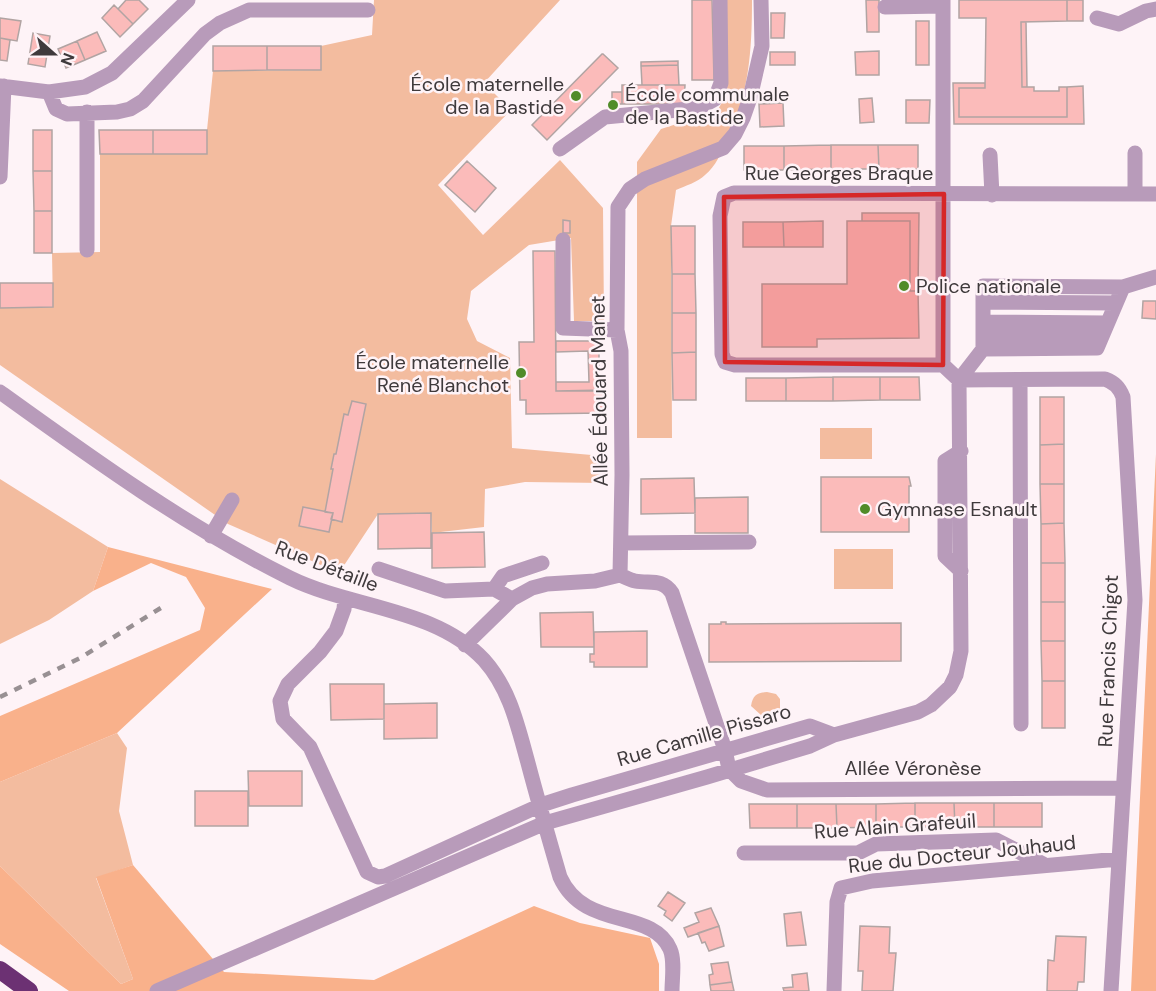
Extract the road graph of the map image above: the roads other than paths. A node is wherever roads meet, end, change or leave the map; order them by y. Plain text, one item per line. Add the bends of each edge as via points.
1 (188, 0) edge
2 (720, 0) edge
3 (761, 0) edge
4 (943, 3) edge
5 (885, 7) dead end
6 (1156, 9) edge
7 (368, 10) dead end
8 (1097, 18) dead end
9 (2, 86) edge
10 (49, 92) junction
11 (87, 112) junction
12 (560, 149) dead end
13 (1135, 153) dead end
14 (990, 154) dead end
15 (0, 177) edge
16 (1135, 194) junction
17 (1156, 194) edge
18 (944, 195) junction
19 (992, 195) junction
20 (563, 240) dead end
21 (87, 250) dead end
22 (1156, 278) edge
23 (1123, 287) junction
24 (983, 302) junction
25 (1116, 303) junction
26 (617, 330) junction
27 (1105, 330) junction
28 (983, 336) junction
29 (943, 365) junction
30 (959, 380) junction
31 (1020, 380) junction
32 (0, 392) edge
33 (232, 500) dead end
34 (211, 536) junction
35 (749, 542) dead end
36 (621, 543) junction
37 (542, 563) dead end
38 (379, 569) dead end
39 (620, 575) junction
40 (494, 589) junction
41 (345, 598) junction
42 (512, 599) junction
43 (465, 645) junction
44 (1021, 724) dead end
45 (834, 735) junction
46 (725, 750) junction
47 (729, 769) junction
48 (1123, 788) junction
49 (541, 805) junction
50 (545, 823) junction
51 (744, 853) dead end
52 (1119, 859) junction
53 (1043, 864) junction
54 (0, 970) edge
55 (29, 991) edge
56 (157, 991) edge
57 (672, 991) edge
58 (834, 991) edge
59 (1111, 991) edge

1 - 10 street via 112,73 85,87
2 - 12 street via 721,83 715,99 699,108 605,117
3 - 26 street, Allée Édouard Manet via 762,46 750,98 735,134 723,148 645,179 630,189 618,207
4 - 5 street
4 - 18 street
6 - 8 street via 1119,24
7 - 11 street via 249,10 205,34 143,101 117,112
9 - 10 street
9 - 15 street
10 - 11 street via 56,110 67,114
11 - 21 street
13 - 16 street
14 - 19 street
16 - 17 street
16 - 19 street
18 - 19 street
18 - 29 street
18 - 29 street, Rue Georges Braque via 734,194 724,197 720,216 725,362
20 - 26 street via 563,328
22 - 23 street
23 - 24 street via 983,285
23 - 25 street
24 - 25 street
24 - 28 street
25 - 27 street
26 - 36 street, Allée Édouard Manet via 621,351
27 - 28 street
27 - 28 street via 1096,348
28 - 30 street
29 - 30 street
30 - 31 street, Rue Francis Chigot
30 - 45 street via 961,651 956,675 950,687 918,712
31 - 44 street
31 - 48 street, Rue Francis Chigot via 1105,379 1113,382 1123,397 1135,600
32 - 34 street, Rue Détaille
33 - 34 street
34 - 41 street, Rue Détaille via 293,579
35 - 36 street
36 - 39 street, Allée Édouard Manet
37 - 40 street via 503,576
38 - 40 street via 445,591
39 - 42 street via 539,586
39 - 46 street via 668,587
40 - 42 street
41 - 43 street, Rue Détaille via 431,624
41 - 49 street, Rue Camille Pissaro via 336,631 288,684 280,701 283,719 310,747 367,872 385,876
42 - 43 street
43 - 49 street, Rue Détaille via 482,658 506,692
45 - 46 street, Rue Camille Pissaro via 810,726
45 - 47 street via 810,746
46 - 47 street
46 - 49 street, Rue Camille Pissaro
47 - 48 street, Allée Véronèse via 741,781 767,790
47 - 50 street
48 - 52 street, Rue Francis Chigot
49 - 50 street
50 - 56 street
50 - 57 street via 560,877 576,900 596,912 648,927 662,937 671,950
51 - 53 street, Rue Alain Grafeuil via 858,853 876,844 996,840
52 - 53 street, Rue du Docteur Jouhaud
52 - 59 street, Rue Francis Chigot
53 - 58 street, Rue du Docteur Jouhaud via 872,880 841,888 837,902
54 - 55 highway

